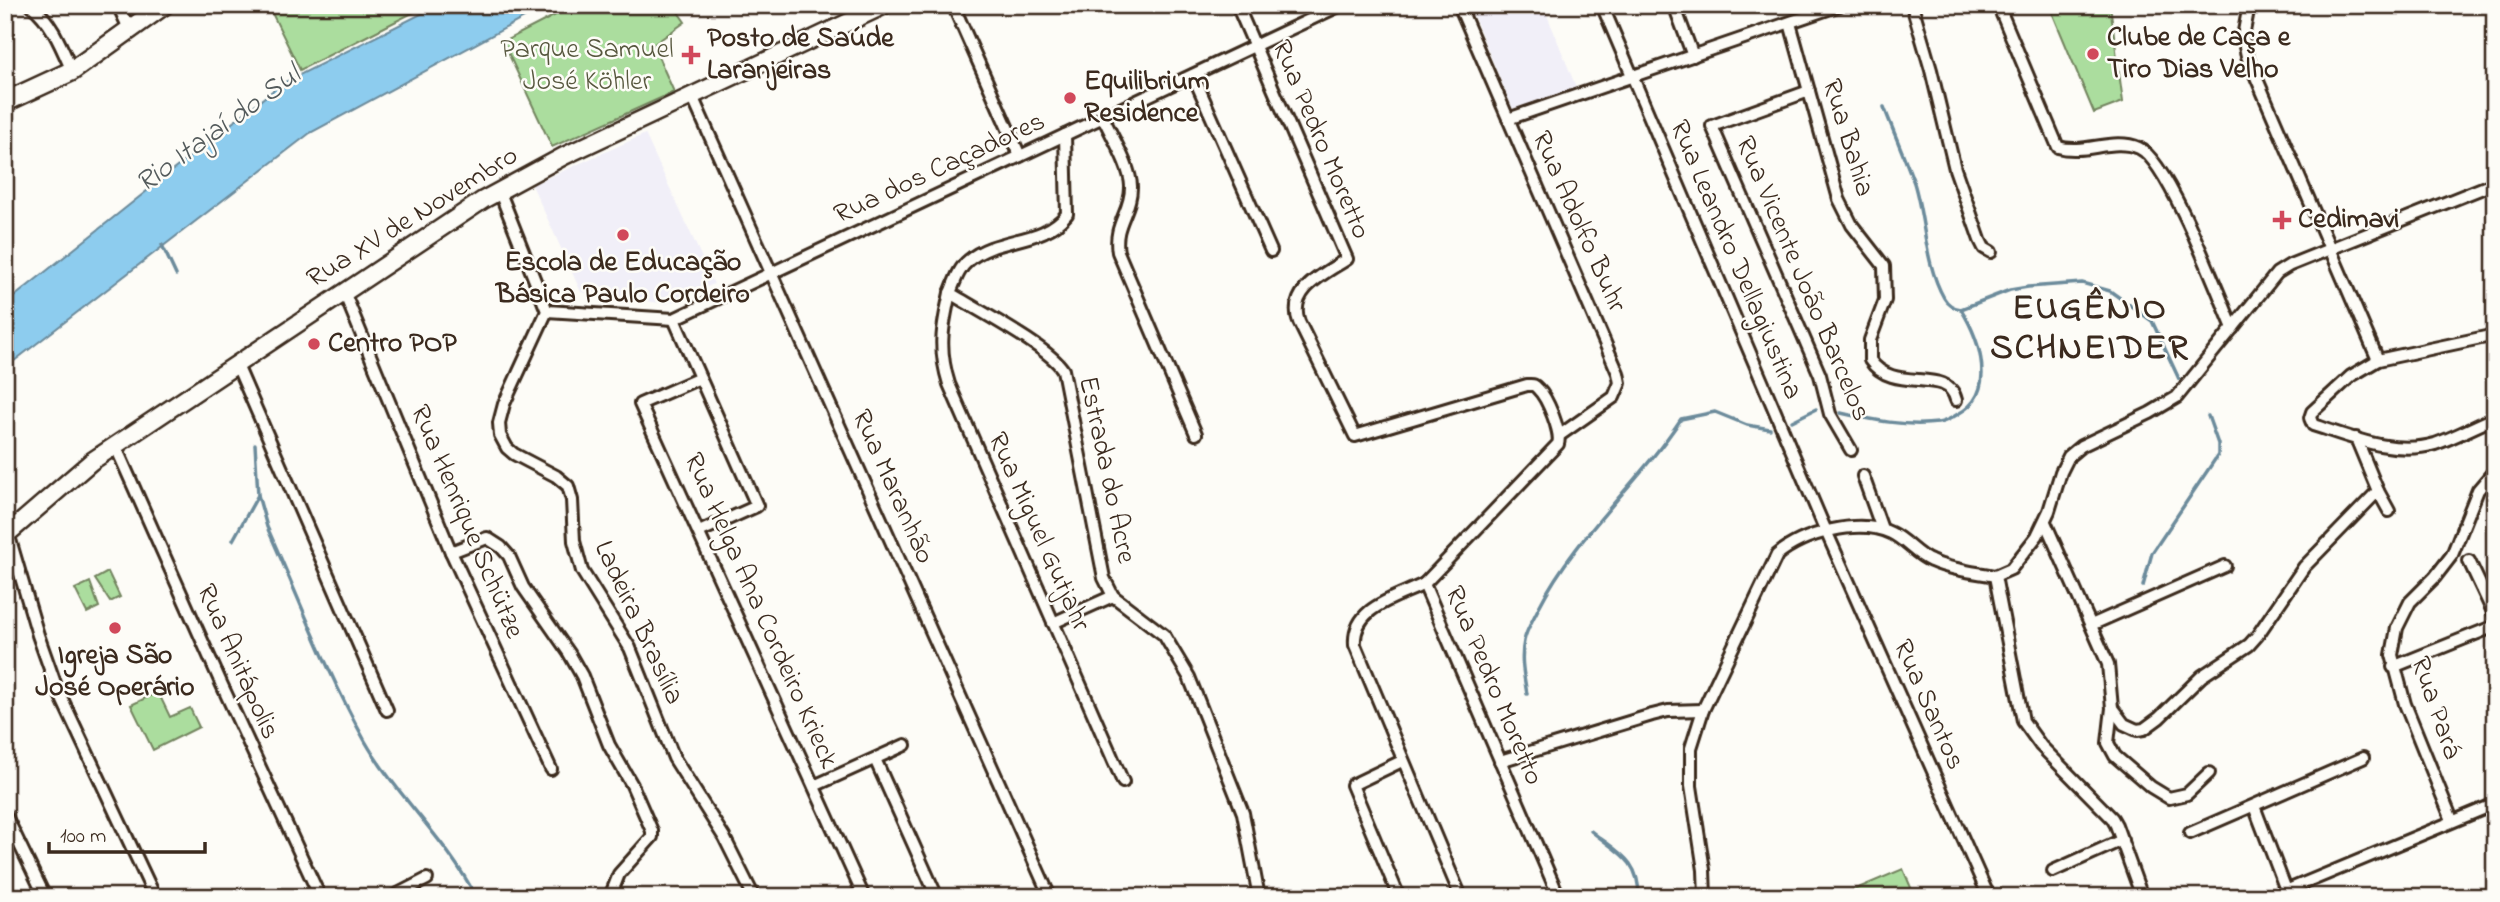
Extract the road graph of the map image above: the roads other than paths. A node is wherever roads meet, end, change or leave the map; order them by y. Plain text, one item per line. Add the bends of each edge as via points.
1 (31, 5) edge
2 (118, 5) edge
3 (885, 5) edge
4 (953, 5) edge
5 (1237, 5) edge
6 (1341, 5) edge
7 (1459, 5) edge
8 (1602, 5) edge
9 (1674, 5) edge
10 (1840, 5) edge
11 (1912, 5) edge
12 (1998, 5) edge
13 (2249, 5) edge
14 (163, 6) edge
15 (1790, 23) junction
16 (130, 31) junction
17 (1255, 46) junction
18 (1693, 56) junction
19 (72, 71) junction
20 (1193, 75) junction
21 (1632, 77) junction
22 (1809, 91) junction
23 (692, 96) junction
24 (5, 102) edge
25 (1103, 117) junction
26 (1508, 119) junction
27 (1065, 135) junction
28 (1020, 156) junction
29 (2495, 183) edge
30 (499, 190) junction
31 (2330, 249) junction
32 (1271, 251) dead end
33 (1991, 252) dead end
34 (771, 273) junction
35 (344, 292) junction
36 (950, 293) junction
37 (547, 311) junction
38 (674, 319) junction
39 (2233, 328) junction
40 (2495, 335) edge
41 (2378, 359) junction
42 (236, 363) junction
43 (700, 378) junction
44 (1956, 400) dead end
45 (2495, 418) edge
46 (1196, 434) dead end
47 (1560, 435) junction
48 (2356, 438) junction
49 (115, 444) junction
50 (1851, 450) dead end
51 (2495, 470) edge
52 (1863, 476) dead end
53 (2378, 491) junction
54 (2389, 511) dead end
55 (2045, 522) junction
56 (1882, 529) junction
57 (699, 532) junction
58 (1826, 532) junction
59 (7, 535) edge
60 (451, 552) junction
61 (2469, 561) dead end
62 (2225, 566) dead end
63 (1995, 576) junction
64 (1424, 584) junction
65 (1113, 596) junction
66 (2495, 616) edge
67 (1053, 623) junction
68 (2091, 625) junction
69 (2493, 632) edge
70 (2393, 667) junction
71 (2112, 708) junction
72 (387, 710) dead end
73 (1703, 710) junction
74 (905, 745) dead end
75 (2363, 758) dead end
76 (875, 759) junction
77 (1402, 761) junction
78 (1500, 761) junction
79 (551, 769) dead end
80 (2209, 773) dead end
81 (1123, 782) dead end
82 (814, 786) junction
83 (2495, 804) edge
84 (2254, 806) junction
85 (5, 814) edge
86 (2452, 820) junction
87 (2190, 833) dead end
88 (2122, 840) junction
89 (2053, 871) dead end
90 (427, 879) dead end
91 (2286, 890) junction
92 (45, 897) edge
93 (155, 897) edge
94 (320, 897) edge
95 (392, 897) edge
96 (610, 897) edge
97 (754, 897) edge
98 (864, 897) edge
99 (937, 897) edge
100 (1050, 897) edge
101 (1259, 897) edge
102 (1399, 897) edge
103 (1461, 897) edge
104 (1559, 897) edge
105 (1704, 897) edge
106 (1989, 897) edge
107 (2142, 897) edge
108 (2271, 897) edge

1 - 19 street via 51,26
2 - 16 street
3 - 23 main road, Rua XV de Novembro
4 - 28 street
5 - 17 street, Rua Pedro Moretto
6 - 17 street, Rua dos Caçadores
7 - 26 street, Rua Adolfo Buhr
8 - 21 street, Rua Leandro Dellagiustina
9 - 18 street
10 - 15 street
11 - 33 street via 1955,169 1980,240
12 - 39 street via 2058,148 2127,145 2150,155 2174,193
13 - 31 street via 2243,37 2247,56
14 - 16 main road
15 - 18 street
15 - 22 street, Rua Bahia
16 - 19 main road
17 - 20 street, Rua dos Caçadores
17 - 47 street, Rua Pedro Moretto via 1347,259 1308,286 1295,308 1354,436 1527,384 1542,393
18 - 21 street
19 - 24 main road
20 - 25 street, Rua dos Caçadores
20 - 32 street
21 - 26 street
21 - 58 street, Rua Leandro Dellagiustina
22 - 44 street, Rua Bahia via 1845,211 1884,266 1885,299 1870,340 1870,360 1894,378 1946,385
22 - 50 street, Rua Vicente João Barcelos via 1712,126 1820,375 1830,414
23 - 30 main road, Rua XV de Novembro
23 - 34 street, Rua Maranhão
25 - 27 street, Rua dos Caçadores
25 - 46 street via 1132,187 1118,229 1118,252
26 - 47 street, Rua Adolfo Buhr via 1620,383 1614,397
27 - 28 street, Rua dos Caçadores
27 - 36 street via 1067,214 1040,233 968,260
28 - 34 street, Rua dos Caçadores
29 - 31 street
30 - 35 main road, Rua XV de Novembro
30 - 37 street
31 - 39 street via 2277,273
31 - 41 street
34 - 38 street, Rua dos Caçadores
34 - 100 street, Rua Maranhão
35 - 42 main road, Rua XV de Novembro
35 - 60 street, Rua Henrique Schütze
36 - 65 street, Estrada do Acre via 1044,351 1063,370 1101,568
36 - 67 street, Rua Miguel Gutjahr via 941,335 944,367
37 - 38 street, Rua dos Caçadores
37 - 97 street, Ladeira Brasília via 504,404 500,435 506,448 568,486 582,571 630,648 674,758 724,837
38 - 43 street
39 - 55 street via 2177,397 2069,456
40 - 41 street
41 - 48 street via 2351,376 2310,418 2313,425
42 - 49 main road, Rua XV de Novembro
42 - 72 street
43 - 57 street via 757,506
43 - 57 street, Rua Helga Ana Cordeiro Krieck via 640,404
45 - 48 street via 2422,446 2392,447
47 - 64 street, Rua Pedro Moretto via 1558,444
48 - 53 street
49 - 59 main road, Rua XV de Novembro
49 - 94 street, Rua Anitápolis
51 - 70 street, Rua Pará via 2477,490 2452,555 2403,614 2394,639
52 - 56 street
53 - 54 street
53 - 71 street via 2304,567 2249,645 2202,676 2144,729 2124,724
55 - 63 street via 2018,562
55 - 68 street
56 - 58 street
56 - 63 street via 1936,564
57 - 82 street, Rua Helga Ana Cordeiro Krieck
58 - 73 street via 1796,542 1777,555
58 - 106 street, Rua Santos
59 - 93 street via 56,686
60 - 79 street, Rua Henrique Schütze
60 - 96 street via 487,538 501,547 582,676 609,745 652,831 649,843 619,874
61 - 66 street
62 - 68 street
63 - 88 street via 2023,721 2041,746 2112,818
64 - 77 street via 1365,614 1354,634 1357,655
64 - 78 street, Rua Pedro Moretto
65 - 67 street
65 - 101 street, Estrada do Acre via 1164,635 1189,677 1243,813
67 - 81 street, Rua Miguel Gutjahr
68 - 71 street via 2108,664
69 - 70 street
70 - 86 street, Rua Pará
71 - 80 street via 2110,750 2161,794 2187,794
73 - 78 street via 1652,715
73 - 105 street via 1690,767
74 - 76 street
75 - 84 street
76 - 82 street
76 - 99 street
77 - 102 street via 1352,785
77 - 103 street
78 - 104 street, Rua Pedro Moretto
82 - 98 street, Rua Helga Ana Cordeiro Krieck
83 - 86 street
84 - 87 street
84 - 91 street
85 - 92 street
86 - 91 street
88 - 89 street
88 - 107 street
90 - 95 street
91 - 108 street

